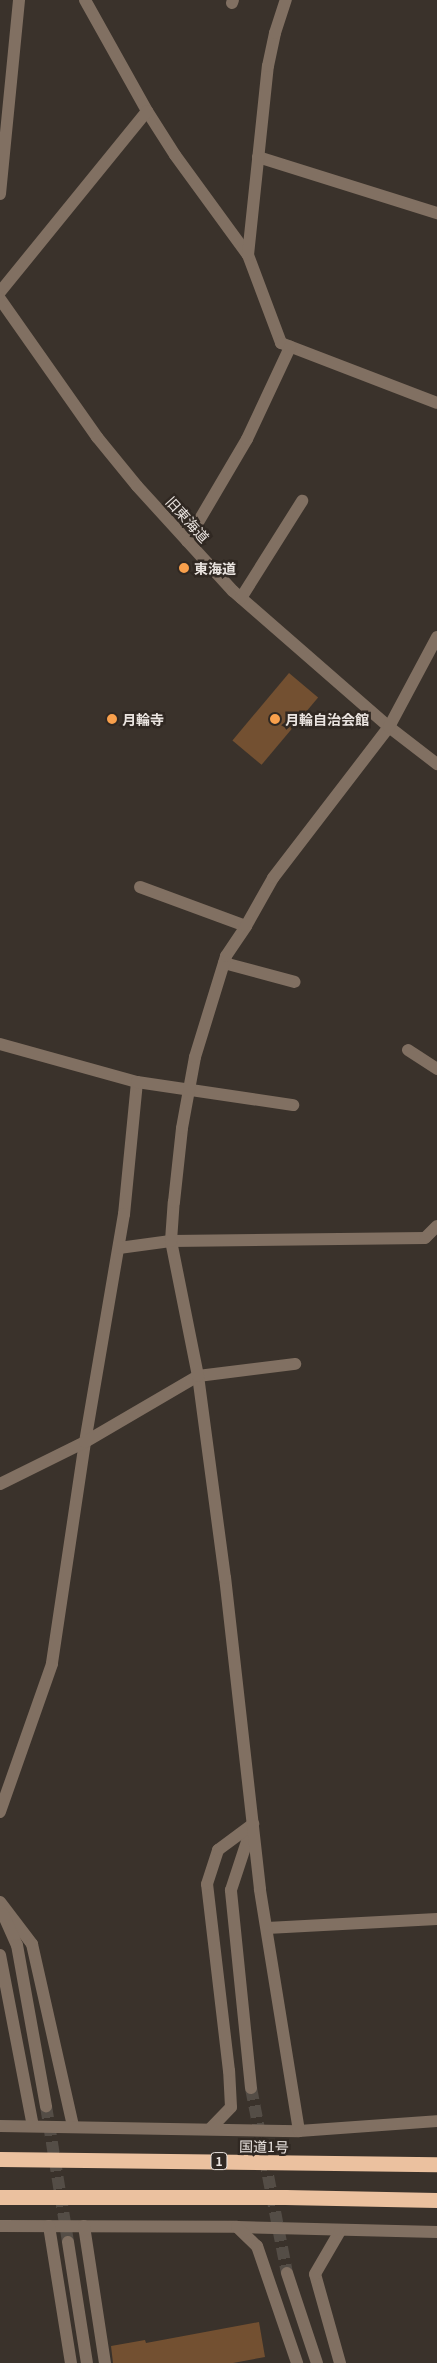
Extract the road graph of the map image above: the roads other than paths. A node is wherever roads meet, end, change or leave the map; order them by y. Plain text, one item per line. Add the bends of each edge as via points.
1 (19, 0) edge
2 (85, 0) edge
3 (286, 0) edge
4 (147, 111) junction
5 (258, 157) junction
6 (0, 194) edge
7 (437, 213) edge
8 (248, 255) junction
9 (0, 292) edge
10 (0, 299) edge
11 (290, 347) junction
12 (437, 403) edge
13 (302, 501) dead end
14 (187, 541) junction
15 (241, 598) junction
16 (437, 637) edge
17 (389, 726) junction
18 (437, 764) edge
19 (140, 887) dead end
20 (246, 926) junction
21 (224, 963) junction
22 (295, 982) dead end
23 (0, 1044) edge
24 (408, 1050) dead end
25 (437, 1069) edge
26 (137, 1082) junction
27 (189, 1090) junction
28 (293, 1105) dead end
29 (437, 1226) edge
30 (171, 1241) junction
31 (119, 1248) junction
32 (295, 1364) dead end
33 (198, 1376) junction
34 (85, 1442) junction
35 (0, 1484) edge
36 (0, 1812) edge
37 (253, 1824) junction
38 (0, 1902) edge
39 (0, 1908) edge
40 (437, 1919) edge
41 (267, 1928) junction
42 (0, 1955) edge
43 (251, 2088) tunnel mouth
44 (46, 2106) tunnel mouth
45 (437, 2121) edge
46 (0, 2126) edge
47 (33, 2126) junction
48 (73, 2126) junction
49 (210, 2129) junction
50 (299, 2131) junction
51 (0, 2158) edge
52 (437, 2164) edge
53 (0, 2197) edge
54 (437, 2200) edge
55 (0, 2226) edge
56 (49, 2226) junction
57 (84, 2226) junction
58 (237, 2227) junction
59 (340, 2230) junction
60 (437, 2232) edge
61 (68, 2242) tunnel mouth
62 (287, 2273) tunnel mouth
63 (70, 2363) edge
64 (87, 2363) edge
65 (105, 2363) edge
66 (297, 2363) edge
67 (317, 2363) edge
68 (340, 2363) edge

1 - 6 street
2 - 4 street
3 - 5 street via 268,66
4 - 8 street
4 - 9 street
5 - 7 street
5 - 8 street
8 - 11 street via 281,343
10 - 14 street, 旧東海道 via 97,437
11 - 12 street
11 - 14 street via 246,439
13 - 15 street
14 - 15 street, 旧東海道
15 - 17 street, 旧東海道
16 - 17 street
17 - 18 street, 旧東海道
17 - 20 street via 273,878
19 - 20 street
20 - 21 street
21 - 22 street
21 - 27 street via 194,1056
23 - 26 street
24 - 25 street
26 - 27 street
26 - 31 street
27 - 28 street
27 - 30 street
29 - 30 street via 425,1238
30 - 31 street
30 - 33 street
31 - 34 street
32 - 33 street
33 - 34 street
33 - 37 street
34 - 35 street
34 - 36 street via 52,1664
37 - 41 street
37 - 43 street via 231,1890
37 - 49 street via 218,1850 207,1884 231,2107
38 - 48 street via 32,1944
39 - 44 street via 17,1945
40 - 41 street
41 - 50 street
42 - 47 street
45 - 50 street
46 - 47 street
47 - 48 street
48 - 49 street
49 - 50 street
51 - 52 highway, 国道1号 / 1
53 - 54 highway
55 - 56 street
56 - 57 street
56 - 63 street
57 - 58 street
57 - 65 street
58 - 59 street
58 - 66 street via 257,2246
59 - 60 street
59 - 68 street via 315,2274
61 - 64 street
62 - 67 street

